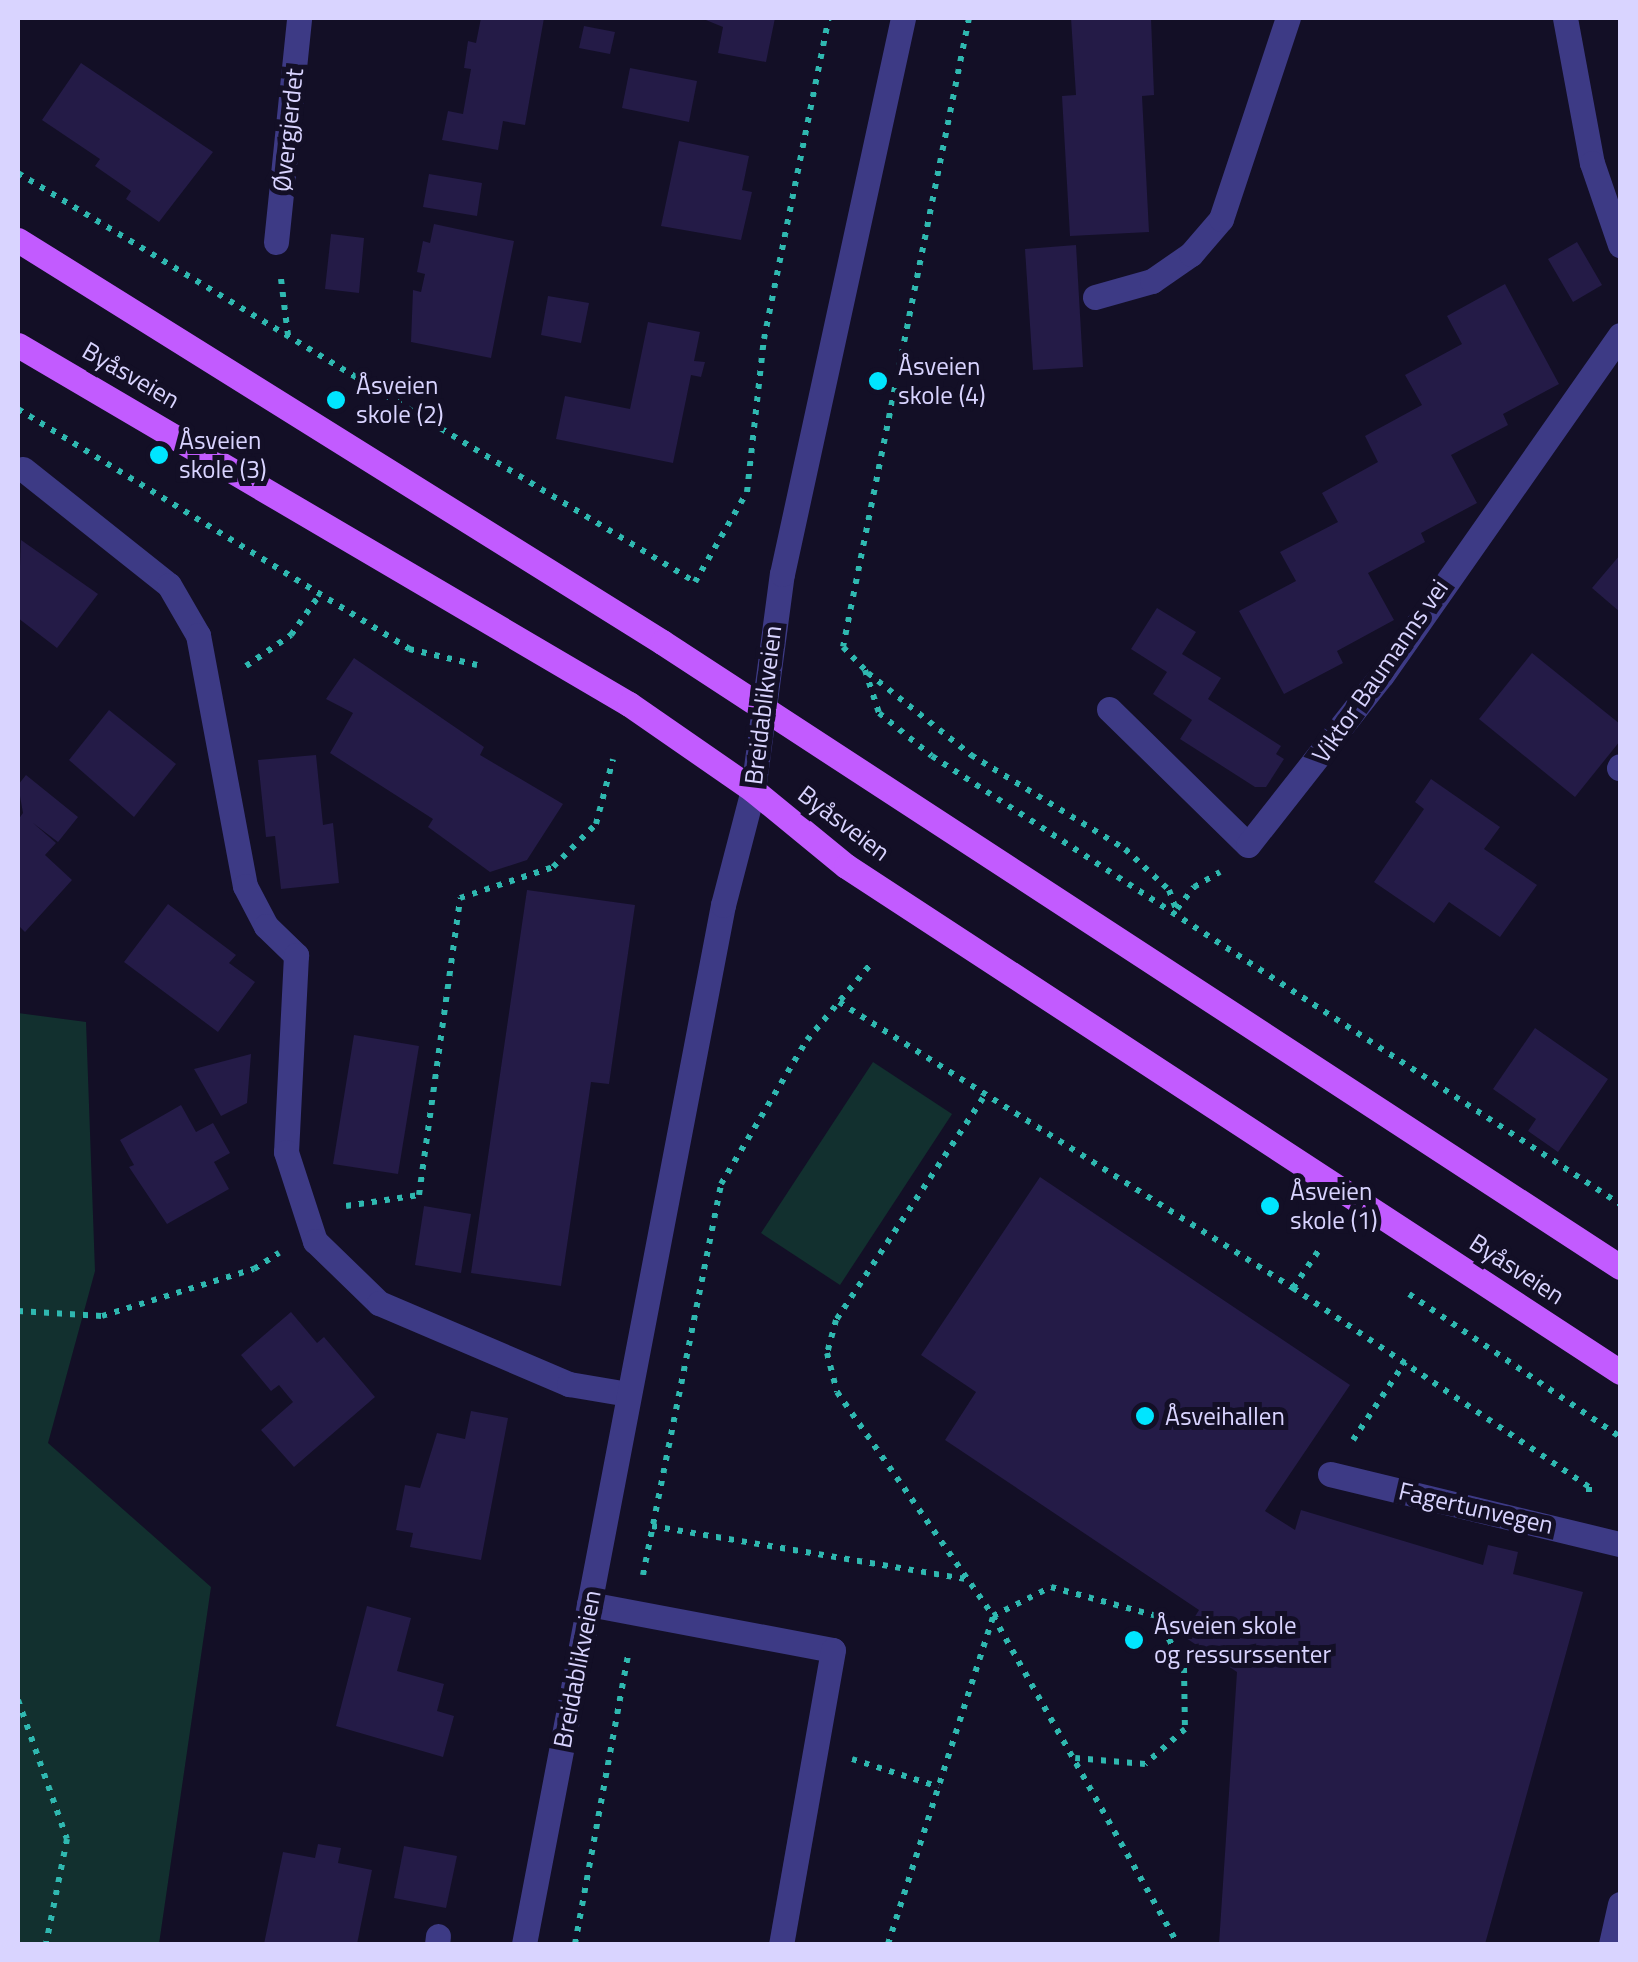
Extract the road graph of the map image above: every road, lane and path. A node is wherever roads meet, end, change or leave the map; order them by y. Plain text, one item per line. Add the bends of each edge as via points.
1 (300, 18) edge
2 (829, 18) edge
3 (904, 18) edge
4 (969, 18) edge
5 (1288, 18) edge
6 (1566, 18) edge
7 (18, 172) edge
8 (18, 240) edge
9 (276, 242) joint
10 (1620, 245) edge
11 (1095, 297) dead end
12 (288, 335) junction
13 (1620, 335) edge
14 (18, 345) edge
15 (18, 409) edge
16 (23, 469) dead end
17 (320, 594) junction
18 (489, 668) dead end
19 (865, 670) junction
20 (212, 690) junction
21 (1109, 709) dead end
22 (766, 710) junction
23 (613, 759) dead end
24 (753, 790) junction
25 (1228, 868) dead end
26 (1176, 910) junction
27 (870, 965) dead end
28 (839, 1002) junction
29 (983, 1098) junction
30 (1620, 1204) edge
31 (306, 1215) junction
32 (1319, 1250) dead end
33 (1620, 1267) edge
34 (1293, 1288) junction
35 (1409, 1294) dead end
36 (18, 1310) edge
37 (1406, 1362) junction
38 (1620, 1372) edge
39 (628, 1394) junction
40 (1369, 1416) dead end
41 (1620, 1437) edge
42 (1330, 1474) dead end
43 (652, 1526) junction
44 (1585, 1534) junction
45 (1620, 1544) edge
46 (970, 1580) junction
47 (589, 1604) junction
48 (636, 1612) junction
49 (993, 1616) junction
50 (18, 1700) edge
51 (841, 1756) dead end
52 (1075, 1758) junction
53 (939, 1787) junction
54 (1620, 1904) edge
55 (46, 1944) edge
56 (524, 1944) edge
57 (575, 1944) edge
58 (781, 1944) edge
59 (888, 1944) edge
60 (1178, 1944) edge
61 (1611, 1944) edge

1 - 9 street, Øvergjerdet
2 - 12 path via 764,339 746,492 695,582
3 - 22 street, Breidablikveien via 782,574
4 - 19 path via 842,647
5 - 11 street via 1221,219 1191,254 1152,281
6 - 10 street via 1592,163
7 - 12 path
8 - 22 main road, Byåsveien
9 - 12 path via 286,259 280,272
13 - 21 street, Viktor Baumanns vei via 1382,676 1248,845
14 - 24 main road, Byåsveien via 629,704
15 - 17 path
16 - 20 street via 169,585 198,635
17 - 18 path via 409,649
17 - 20 path via 291,635
19 - 26 path via 972,755 1125,850 1169,890
19 - 26 path via 879,712 932,756
20 - 31 street via 245,886 266,926 296,955 286,1152
22 - 24 street, Breidablikveien
22 - 33 main road, Byåsveien
23 - 31 path via 596,824 553,867 460,898 418,1194
24 - 38 main road, Byåsveien via 846,866
24 - 39 street, Breidablikveien via 724,905
25 - 26 path via 1194,887
26 - 30 path
27 - 28 path
28 - 29 path
28 - 43 path via 807,1040 721,1184
29 - 34 path
29 - 46 path via 836,1320 827,1354 838,1392
31 - 36 path via 283,1250 254,1269 102,1316
31 - 39 street via 315,1242 379,1303 570,1384
32 - 34 path
34 - 37 path
35 - 41 path
37 - 40 path
37 - 44 path via 1590,1487
39 - 47 street, Breidablikveien
42 - 44 street, Fagertunvegen
43 - 46 path
43 - 48 path
44 - 45 street, Fagertunvegen
46 - 49 path
47 - 48 street
47 - 56 street, Breidablikveien
48 - 57 path
48 - 58 street via 833,1650
49 - 52 path
49 - 52 path via 1051,1587 1158,1616 1184,1668 1184,1729 1145,1764
49 - 53 path
50 - 55 path via 67,1840
51 - 53 path
52 - 60 path
53 - 59 path
54 - 61 street

